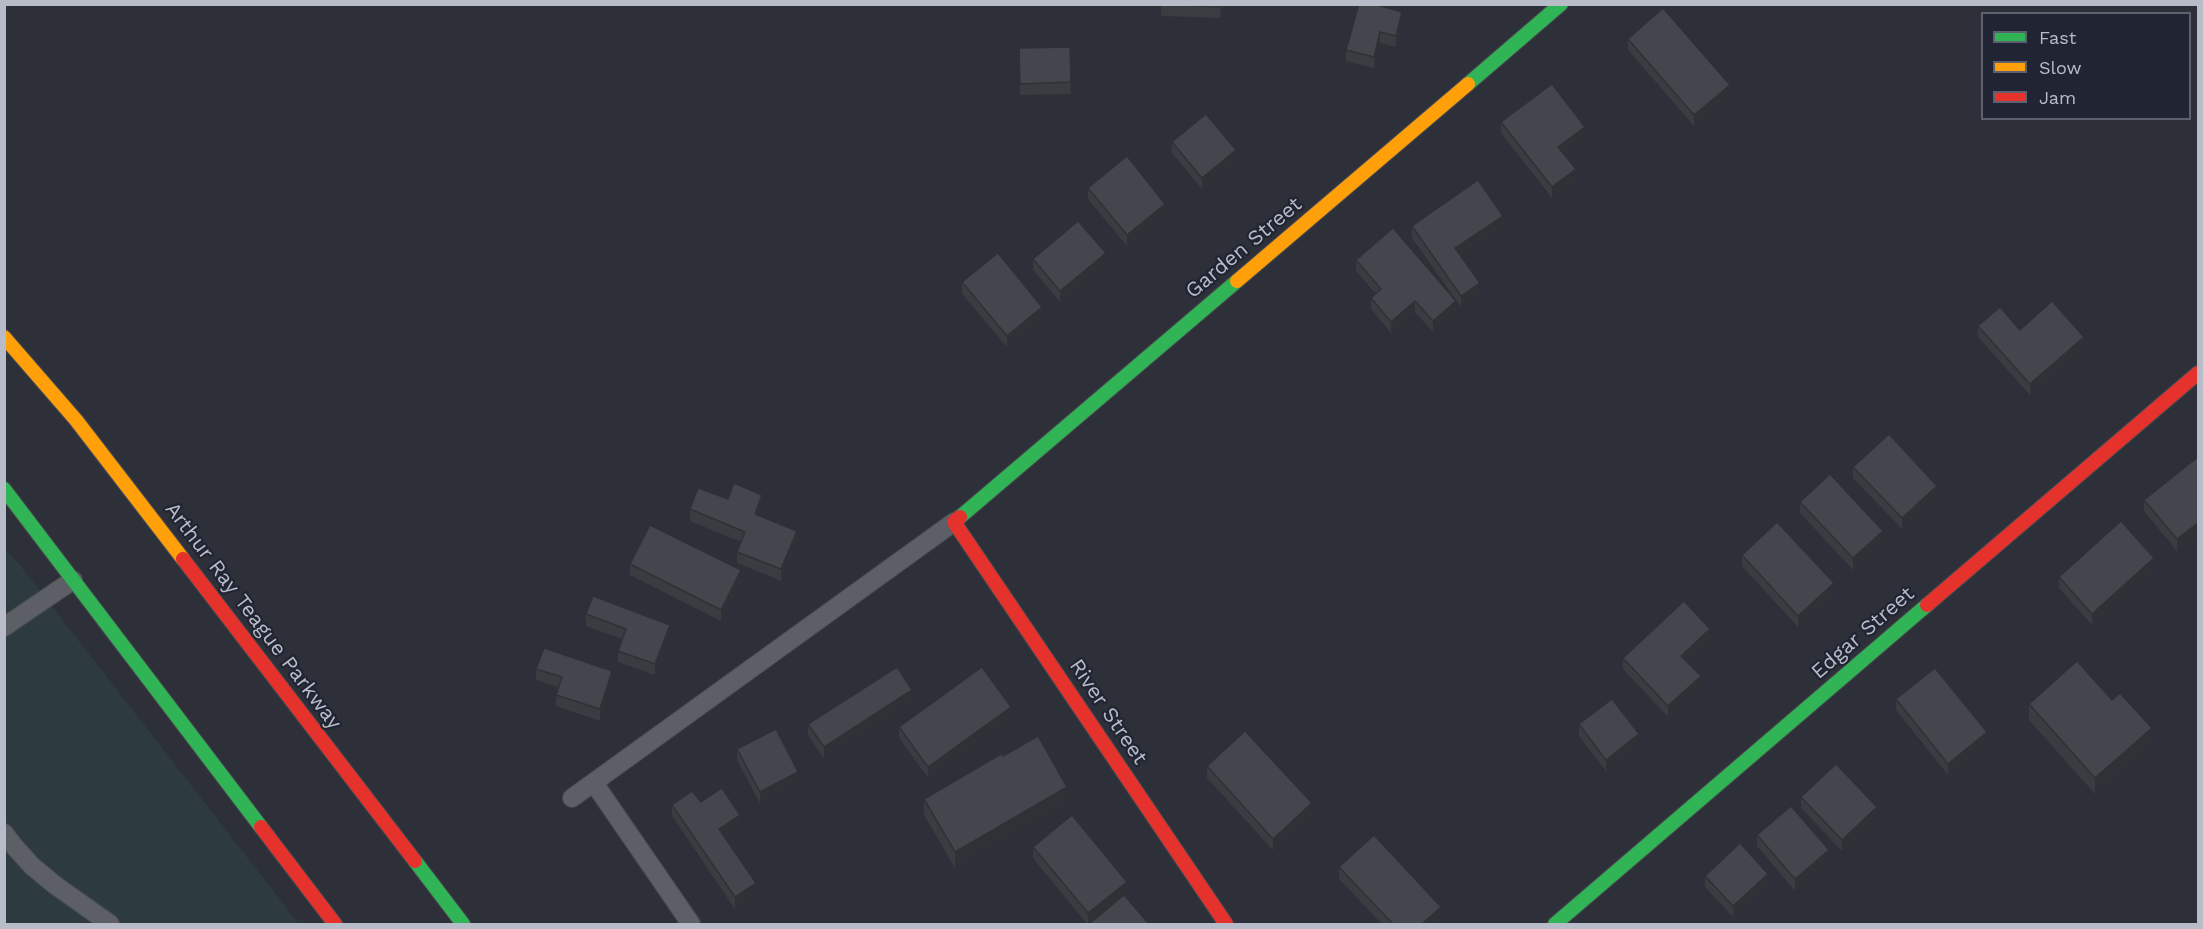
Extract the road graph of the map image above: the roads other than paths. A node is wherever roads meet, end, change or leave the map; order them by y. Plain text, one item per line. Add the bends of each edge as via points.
1 (1561, 4) edge
2 (4, 337) edge
3 (2199, 373) edge
4 (4, 489) edge
5 (954, 522) junction
6 (73, 580) junction
7 (4, 627) edge
8 (594, 783) junction
9 (572, 798) dead end
10 (4, 832) edge
11 (110, 924) edge
12 (334, 924) edge
13 (463, 924) edge
14 (691, 924) edge
15 (1226, 924) edge
16 (1555, 924) edge

1 - 5 street, Garden Street
2 - 13 street, Arthur Ray Teague Parkway via 83,429
3 - 16 street, Edgar Street
4 - 6 street
5 - 8 lane
5 - 15 street, River Street
6 - 7 lane
6 - 12 street
8 - 9 lane
8 - 14 lane
10 - 11 lane via 32,866

